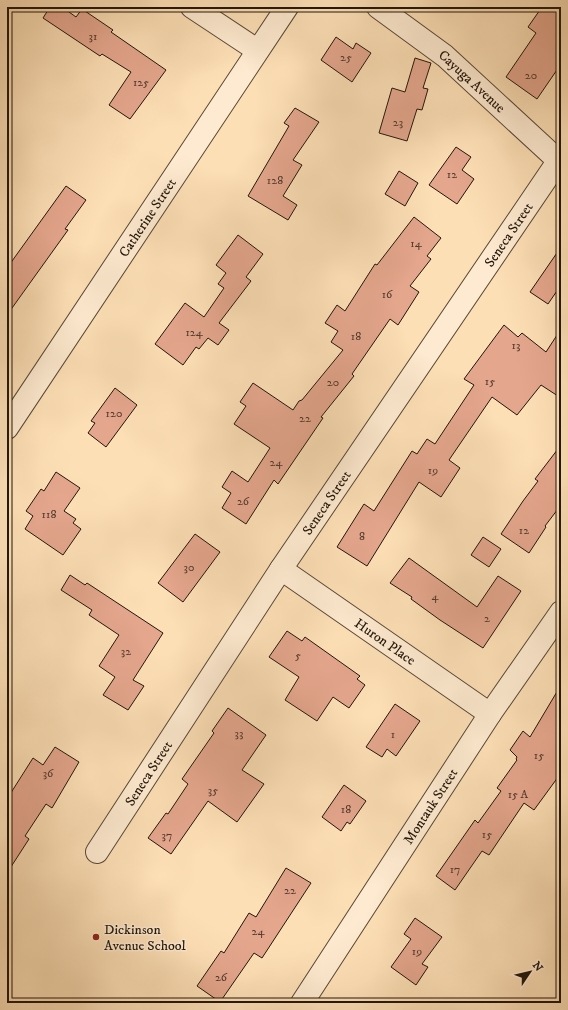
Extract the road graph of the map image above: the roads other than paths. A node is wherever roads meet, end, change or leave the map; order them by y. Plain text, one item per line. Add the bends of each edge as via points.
1 (192, 7) edge
2 (287, 7) edge
3 (378, 7) edge
4 (257, 50) junction
5 (560, 160) edge
6 (7, 428) edge
7 (281, 569) junction
8 (561, 612) edge
9 (490, 714) junction
10 (97, 852) dead end
11 (302, 1003) edge

1 - 4 street
2 - 4 street, Catherine Street
3 - 5 street, Cayuga Avenue via 444,56
4 - 6 street, Catherine Street
5 - 7 street, Seneca Street
7 - 9 street, Huron Place
7 - 10 street, Seneca Street
8 - 9 street, Montauk Street
9 - 11 street, Montauk Street

